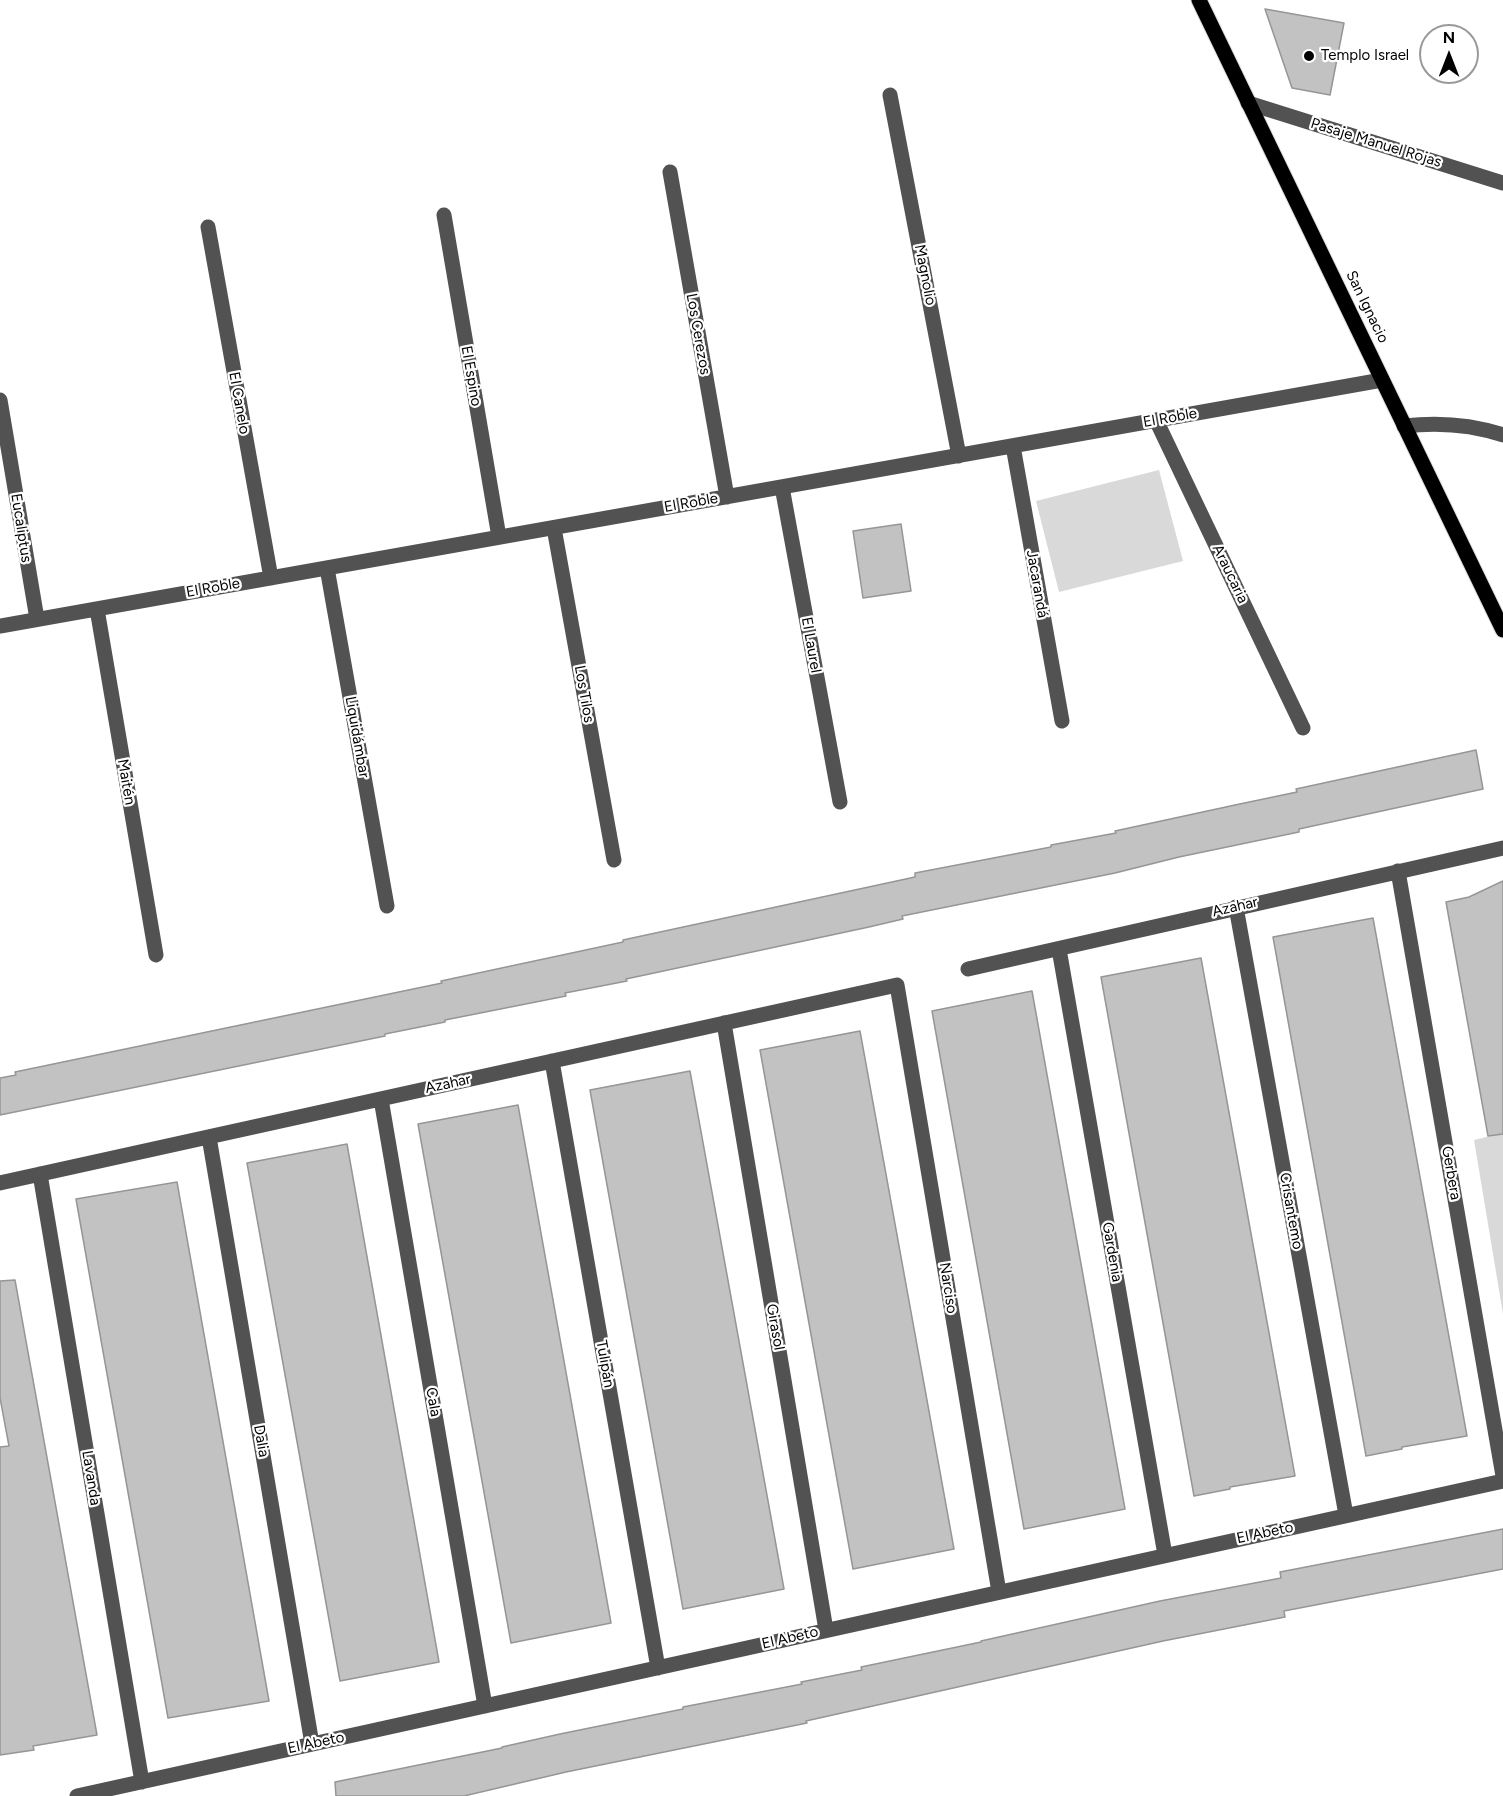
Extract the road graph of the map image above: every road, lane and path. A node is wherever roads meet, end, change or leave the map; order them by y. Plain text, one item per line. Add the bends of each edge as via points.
1 (1199, 0) edge
2 (890, 95) dead end
3 (1248, 103) junction
4 (670, 172) dead end
5 (1503, 183) edge
6 (444, 215) dead end
7 (208, 227) dead end
8 (1382, 380) junction
9 (0, 400) edge
10 (1156, 420) junction
11 (1404, 426) junction
12 (1503, 435) edge
13 (1013, 446) junction
14 (959, 456) junction
15 (782, 487) junction
16 (727, 497) junction
17 (554, 528) junction
18 (499, 537) junction
19 (327, 568) junction
20 (271, 578) junction
21 (97, 609) junction
22 (37, 619) junction
23 (0, 626) edge
24 (1503, 630) edge
25 (1062, 721) dead end
26 (1303, 728) dead end
27 (840, 802) dead end
28 (1503, 848) edge
29 (614, 860) dead end
30 (1398, 871) junction
31 (387, 906) dead end
32 (1236, 907) junction
33 (1059, 949) junction
34 (156, 955) dead end
35 (968, 969) dead end
36 (897, 985) joint
37 (724, 1023) junction
38 (552, 1061) junction
39 (381, 1099) junction
40 (209, 1137) junction
41 (40, 1174) junction
42 (0, 1183) edge
43 (1503, 1476) edge
44 (1503, 1481) edge
45 (1346, 1515) junction
46 (1165, 1555) junction
47 (999, 1592) junction
48 (826, 1630) junction
49 (658, 1668) junction
50 (485, 1706) junction
51 (312, 1744) junction
52 (142, 1782) junction
53 (77, 1796) edge

1 - 3 main road, San Ignacio
2 - 14 street, Magnolio
3 - 5 street, Pasaje Manuel Rojas
3 - 8 main road, San Ignacio
4 - 16 street, Los Cerezos
6 - 18 street, El Espino
7 - 20 street, El Canelo
8 - 10 street, El Roble
8 - 11 main road, San Ignacio
9 - 22 street, Eucaliptus
10 - 13 street, El Roble
10 - 26 street, Araucaria
11 - 12 street via 1443,423
11 - 24 main road, San Ignacio
13 - 14 street, El Roble
13 - 25 street, Jacarandá
14 - 15 street, El Roble
15 - 16 street, El Roble
15 - 27 street, El Laurel
16 - 17 street, El Roble
17 - 18 street, El Roble
17 - 29 street, Los Tilos
18 - 19 street, El Roble
19 - 20 street, El Roble
19 - 31 street, Liquidámbar
20 - 21 street, El Roble
21 - 22 street, El Roble
21 - 34 street, Maitén
22 - 23 street, El Roble
28 - 30 street, Azahar
30 - 32 street, Azahar
30 - 43 street, Gerbera
32 - 33 street, Azahar
32 - 45 street, Crisantemo
33 - 35 street, Azahar
33 - 46 street, Gardenia
36 - 37 street, Azahar
36 - 47 street, Narciso
37 - 38 street, Azahar
37 - 48 street, Girasol
38 - 39 street, Azahar
38 - 49 street, Tulipán
39 - 40 street, Azahar
39 - 50 street, Cala
40 - 41 street, Azahar
40 - 51 street, Dalia
41 - 42 street, Azahar
41 - 52 street, Lavanda
44 - 45 street, El Abeto
45 - 46 street, El Abeto
46 - 47 street, El Abeto
47 - 48 street, El Abeto
48 - 49 street, El Abeto
49 - 50 street, El Abeto
50 - 51 street, El Abeto
51 - 52 street, El Abeto
52 - 53 street, El Abeto

